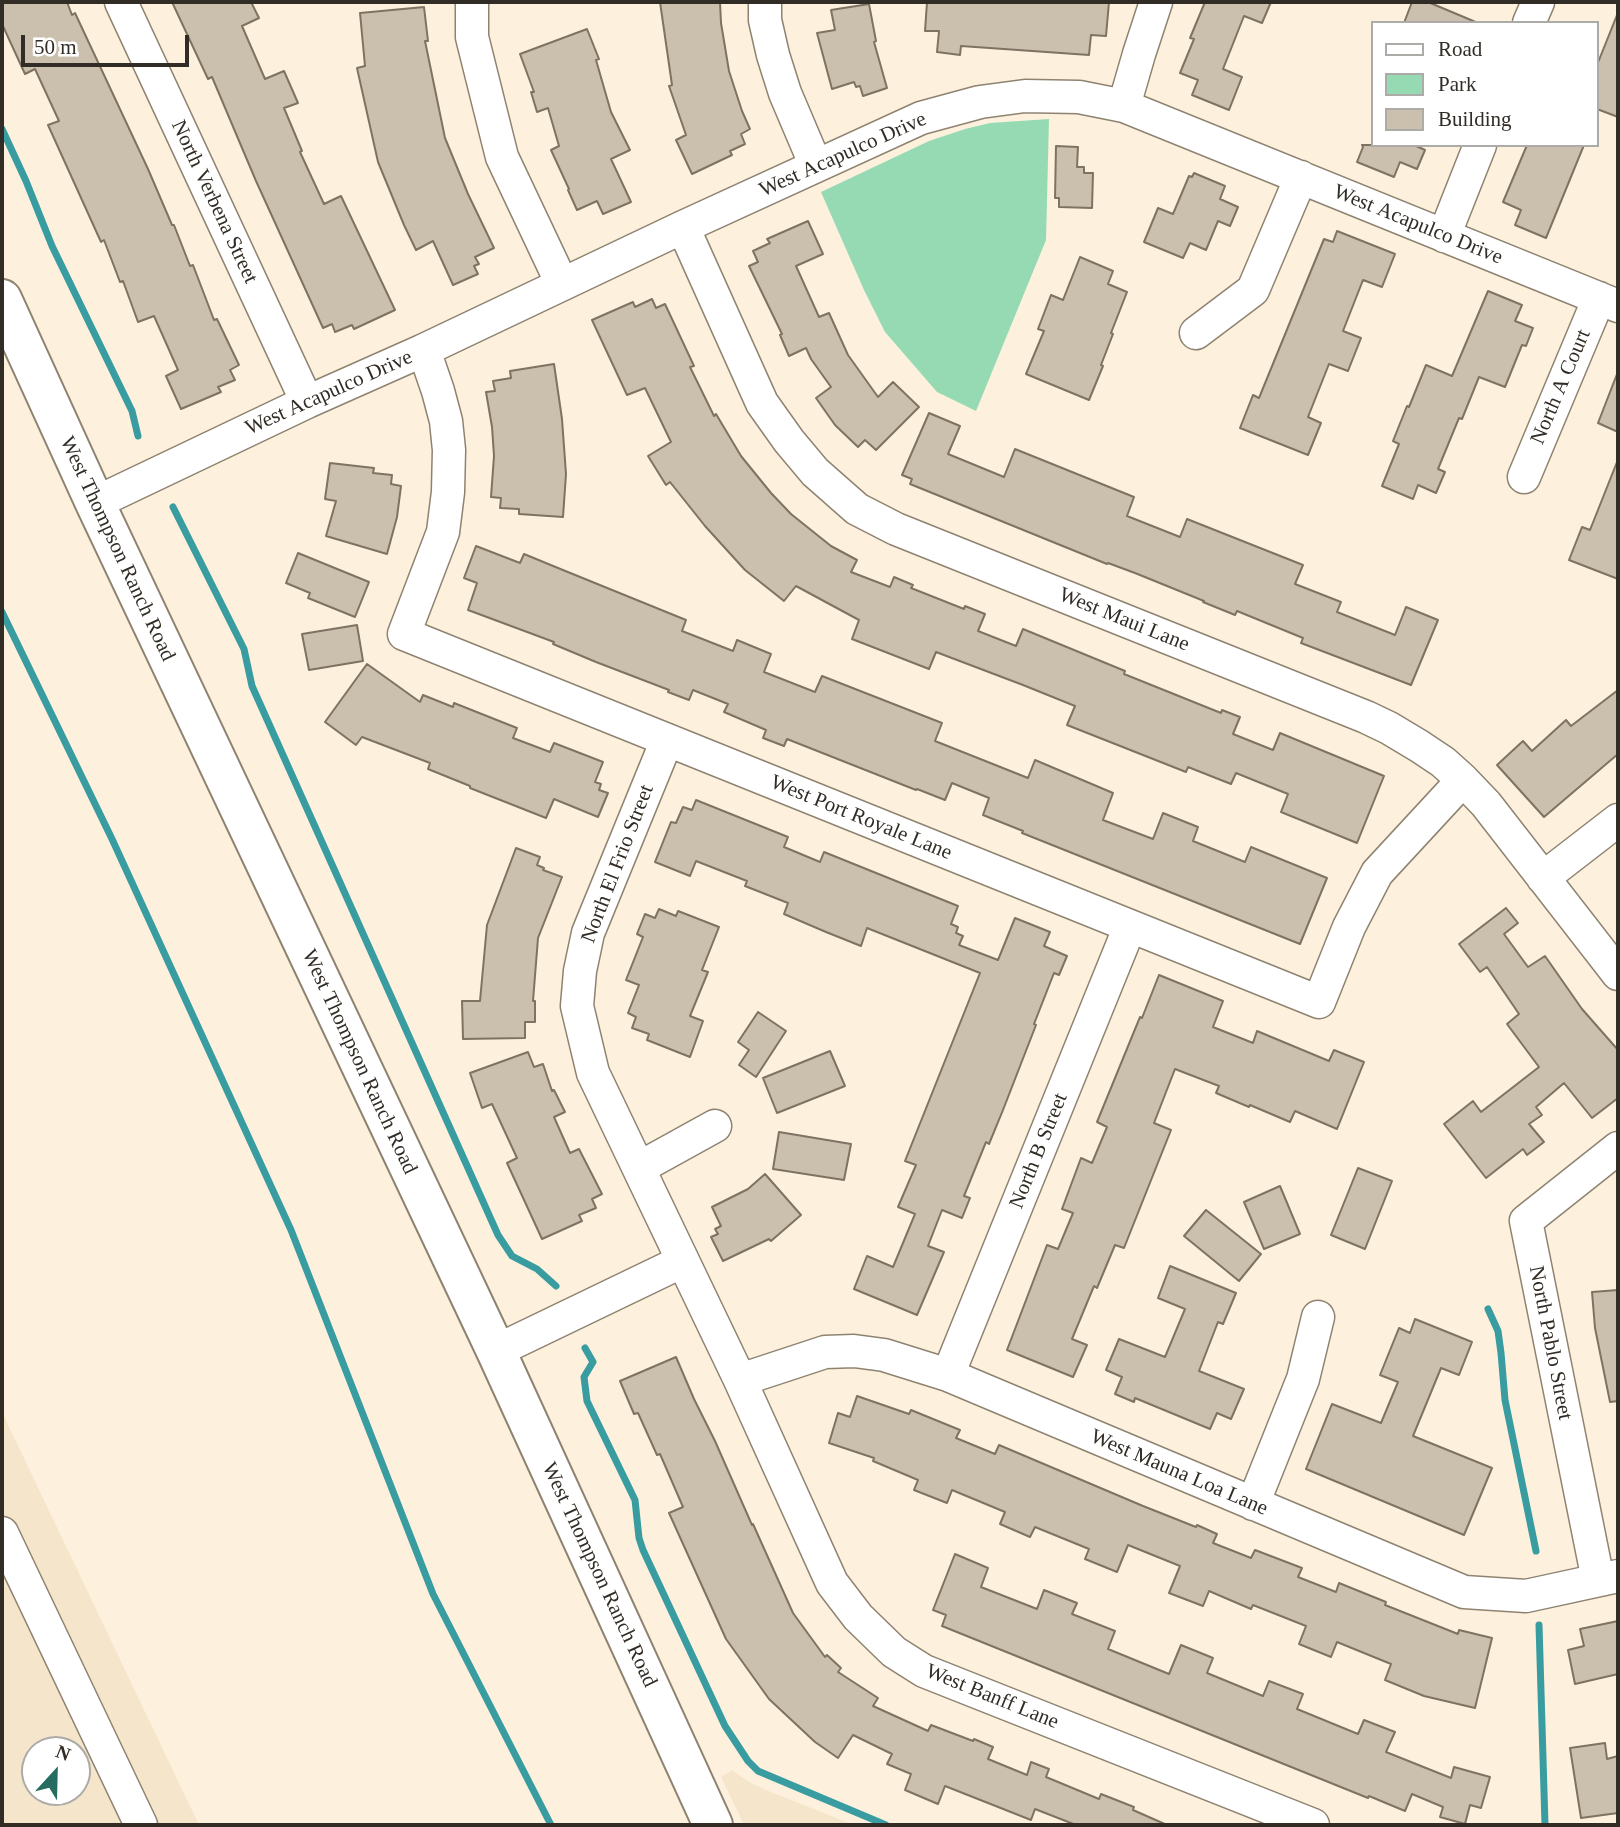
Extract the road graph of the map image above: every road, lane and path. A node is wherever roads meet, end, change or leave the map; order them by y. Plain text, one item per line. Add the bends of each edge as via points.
1 (121, 2) edge
2 (472, 2) edge
3 (765, 2) edge
4 (1156, 2) edge
5 (1538, 2) edge
6 (1530, 21) edge
7 (1124, 106) junction
8 (1479, 147) edge
9 (816, 166) junction
10 (1301, 177) junction
11 (683, 227) junction
12 (1444, 236) junction
13 (562, 284) junction
14 (2, 299) edge
15 (1609, 302) edge
16 (1195, 333) dead end
17 (424, 350) junction
18 (307, 402) junction
19 (1524, 477) dead end
20 (95, 503) junction
21 (667, 740) junction
22 (1462, 780) junction
23 (1618, 820) edge
24 (1544, 878) junction
25 (1129, 926) junction
26 (1618, 974) edge
27 (715, 1126) dead end
28 (1618, 1148) edge
29 (639, 1168) junction
30 (683, 1261) junction
31 (1318, 1317) dead end
32 (496, 1351) junction
33 (948, 1375) junction
34 (740, 1380) junction
35 (1253, 1504) junction
36 (2, 1533) edge
37 (1608, 1578) edge
38 (141, 1825) edge
39 (713, 1825) edge
40 (1313, 1825) edge

1 - 18 street, North Verbena Street
2 - 13 street via 472,37 502,157
3 - 9 street via 773,55
4 - 7 street
5 - 6 street
7 - 9 street, West Acapulco Drive via 1079,97 1025,96 980,102 921,118
7 - 10 street, West Acapulco Drive
8 - 12 street
9 - 11 street, West Acapulco Drive
10 - 12 street, West Acapulco Drive
10 - 16 street via 1253,290
11 - 13 street, West Acapulco Drive
11 - 22 street, West Maui Lane via 762,403 815,472 857,509 896,529 1389,728 1443,762
12 - 15 street, West Acapulco Drive
13 - 17 street, West Acapulco Drive
14 - 20 main road, West Thompson Ranch Road
15 - 19 street, North A Court
17 - 18 street, West Acapulco Drive
17 - 21 street, West Port Royale Lane via 446,422 448,492 443,532 404,634
18 - 20 street, West Acapulco Drive
20 - 32 main road, West Thompson Ranch Road
21 - 25 street, West Port Royale Lane
21 - 29 street, North El Frio Street via 588,933 577,1006 593,1073
22 - 24 street, West Maui Lane
22 - 25 street, West Port Royale Lane via 1377,873 1319,1002
23 - 24 street
24 - 26 street, West Maui Lane
25 - 33 street, North B Street
27 - 29 street
28 - 37 street, North Pablo Street via 1526,1221
29 - 30 street, North El Frio Street
30 - 32 street
30 - 34 street, West Banff Lane
31 - 35 street via 1303,1379
32 - 39 main road, West Thompson Ranch Road
33 - 34 street, West Mauna Loa Lane via 884,1355 854,1351 825,1352
33 - 35 street, West Mauna Loa Lane
34 - 40 street, West Banff Lane via 832,1583 894,1652 924,1671
35 - 37 street, West Mauna Loa Lane via 1464,1591 1527,1596
36 - 38 street

